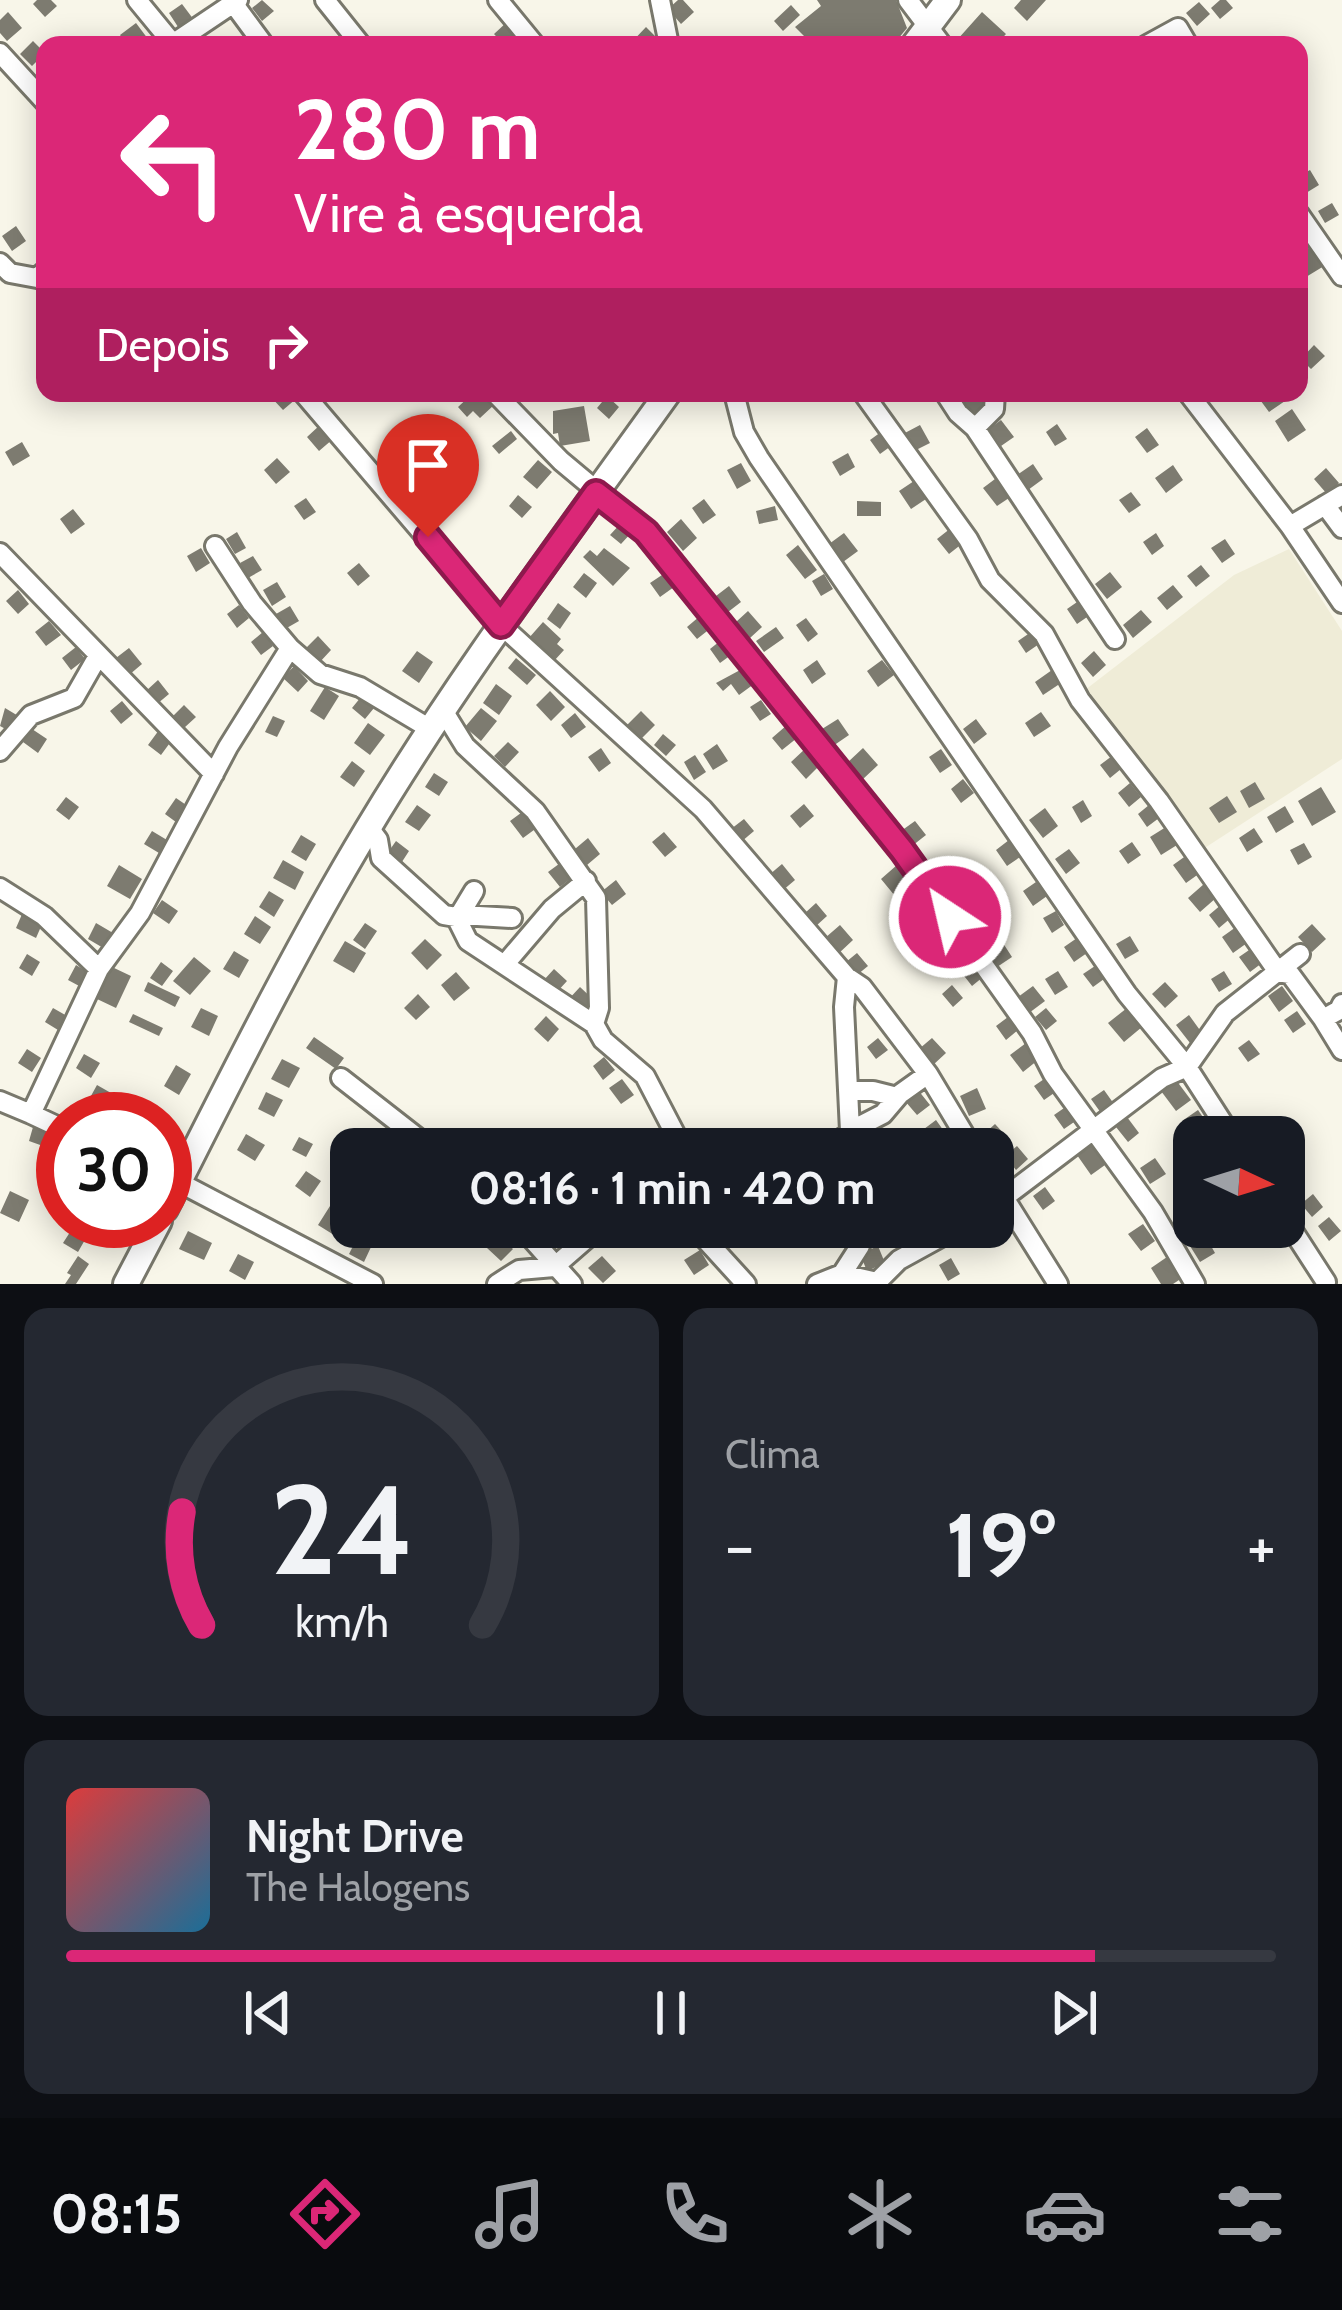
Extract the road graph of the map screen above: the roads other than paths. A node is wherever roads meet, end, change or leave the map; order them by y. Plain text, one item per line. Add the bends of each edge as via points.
1 (137, 0) edge
2 (325, 0) edge
3 (498, 0) edge
4 (660, 0) edge
5 (908, 0) edge
6 (948, 0) edge
7 (236, 2) edge
8 (166, 36) edge
9 (185, 36) edge
10 (258, 36) edge
11 (354, 36) edge
12 (528, 36) edge
13 (666, 36) edge
14 (927, 36) edge
15 (929, 36) edge
16 (0, 53) edge
17 (36, 92) edge
18 (1308, 227) edge
19 (0, 263) edge
20 (1342, 276) edge
21 (36, 278) edge
22 (311, 402) edge
23 (505, 402) edge
24 (662, 402) edge
25 (736, 402) edge
26 (869, 402) edge
27 (953, 402) edge
28 (994, 402) edge
29 (1195, 402) edge
30 (975, 428) junction
31 (596, 493) junction
32 (1334, 500) edge
33 (1290, 526) junction
34 (1342, 528) edge
35 (215, 546) dead end
36 (0, 554) edge
37 (1342, 603) edge
38 (501, 625) junction
39 (1115, 639) dead end
40 (290, 648) junction
41 (98, 656) junction
42 (438, 722) junction
43 (0, 751) edge
44 (214, 773) junction
45 (369, 828) junction
46 (586, 881) junction
47 (0, 888) edge
48 (474, 891) dead end
49 (459, 917) junction
50 (512, 918) dead end
51 (1300, 954) dead end
52 (505, 964) junction
53 (99, 968) junction
54 (1278, 972) junction
55 (847, 977) junction
56 (1342, 1004) edge
57 (1323, 1019) junction
58 (594, 1024) junction
59 (1342, 1050) edge
60 (1187, 1067) junction
61 (928, 1074) junction
62 (341, 1078) dead end
63 (848, 1091) junction
64 (897, 1097) junction
65 (0, 1101) edge
66 (31, 1114) junction
67 (36, 1116) edge
68 (1218, 1116) edge
69 (405, 1128) edge
70 (672, 1128) edge
71 (846, 1128) edge
72 (863, 1128) edge
73 (960, 1128) edge
74 (1096, 1130) junction
75 (192, 1142) edge
76 (192, 1189) edge
77 (1014, 1192) edge
78 (1014, 1222) edge
79 (145, 1248) edge
80 (538, 1248) edge
81 (576, 1248) edge
82 (713, 1248) edge
83 (859, 1248) edge
84 (920, 1248) edge
85 (1304, 1248) edge
86 (554, 1267) junction
87 (842, 1274) junction
88 (867, 1282) edge
89 (1326, 1283) edge
90 (127, 1284) edge
91 (373, 1284) edge
92 (497, 1284) edge
93 (572, 1284) edge
94 (746, 1284) edge
95 (817, 1284) edge
96 (1058, 1284) edge
97 (1195, 1284) edge

1 - 8 street
2 - 11 street
3 - 12 street
4 - 13 street
5 - 14 street
6 - 15 main road
7 - 9 street
7 - 10 street
16 - 17 street
18 - 20 street
19 - 21 street
22 - 38 street
23 - 31 street
24 - 31 main road
25 - 60 street via 744,432 874,631 1127,994
26 - 54 street via 990,580 1044,634 1080,700
27 - 30 street
28 - 30 street
29 - 33 street
30 - 39 street
31 - 38 main road
31 - 74 street via 646,532 902,850
32 - 33 street
32 - 34 street
33 - 37 street
35 - 40 street
36 - 41 street
38 - 42 main road
38 - 55 street via 703,809
40 - 42 street via 320,674
40 - 44 street
41 - 43 street via 74,698 31,715
41 - 44 street
42 - 45 main road
42 - 46 street via 535,811
44 - 53 street via 140,913
45 - 49 street via 381,858 444,915
45 - 75 main road
46 - 52 street
46 - 58 street via 599,906
47 - 53 street
48 - 49 street
49 - 50 street
49 - 52 street via 468,941
51 - 54 street
52 - 58 street
53 - 66 street
54 - 57 street via 1290,974
54 - 60 street via 1225,1013
55 - 61 street
55 - 63 street
56 - 57 street
57 - 59 street
58 - 70 street via 645,1076
60 - 68 street
60 - 74 street
61 - 64 street
61 - 73 street
62 - 69 street
63 - 64 street
63 - 71 street
64 - 72 street
65 - 66 street
66 - 67 street
74 - 77 street
74 - 97 street
76 - 91 street
78 - 96 street
79 - 90 main road
80 - 86 street
81 - 86 street
82 - 94 street
83 - 87 street
84 - 88 street
85 - 89 street
86 - 92 street via 519,1270
86 - 93 street
87 - 88 street
87 - 95 street

